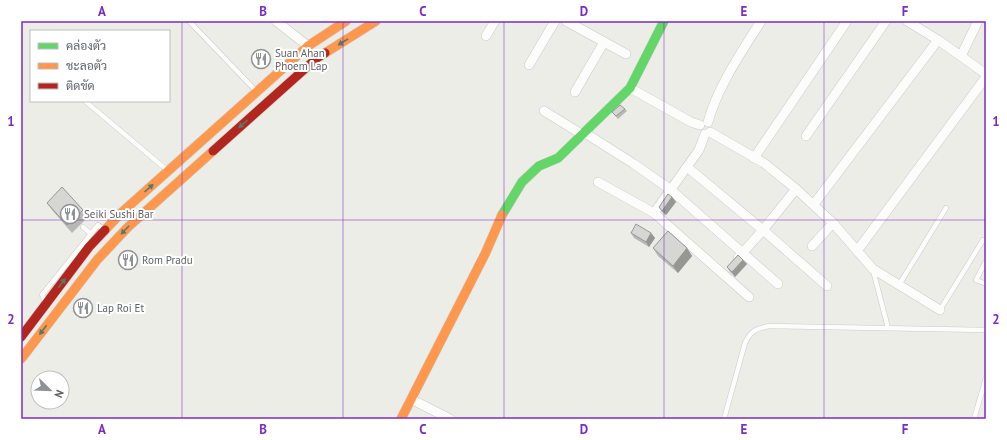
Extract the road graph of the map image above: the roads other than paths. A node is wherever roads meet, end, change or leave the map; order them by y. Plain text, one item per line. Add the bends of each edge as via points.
1 (189, 21) edge
2 (276, 21) edge
3 (346, 21) edge
4 (376, 21) edge
5 (495, 21) edge
6 (555, 21) edge
7 (566, 21) edge
8 (664, 21) edge
9 (761, 21) edge
10 (847, 21) edge
11 (886, 21) edge
12 (907, 21) edge
13 (978, 21) edge
14 (486, 36) dead end
15 (938, 40) junction
16 (604, 42) junction
17 (308, 46) junction
18 (626, 54) dead end
19 (961, 56) junction
20 (530, 65) dead end
21 (986, 74) edge
22 (986, 78) edge
23 (630, 88) junction
24 (257, 92) junction
25 (575, 92) dead end
26 (247, 100) junction
27 (86, 102) edge
28 (544, 111) dead end
29 (257, 112) junction
30 (706, 128) junction
31 (584, 134) junction
32 (806, 136) dead end
33 (754, 158) junction
34 (687, 167) junction
35 (168, 171) junction
36 (598, 182) dead end
37 (796, 189) junction
38 (671, 190) junction
39 (814, 204) junction
40 (946, 208) dead end
41 (654, 213) junction
42 (833, 223) junction
43 (83, 227) dead end
44 (764, 230) junction
45 (105, 231) junction
46 (91, 234) junction
47 (983, 240) dead end
48 (812, 246) dead end
49 (857, 251) junction
50 (742, 253) junction
51 (986, 261) edge
52 (727, 267) junction
53 (873, 269) junction
54 (778, 284) dead end
55 (986, 284) edge
56 (899, 285) junction
57 (827, 286) dead end
58 (749, 297) dead end
59 (46, 304) junction
60 (940, 310) joint
61 (888, 328) junction
62 (986, 330) edge
63 (21, 337) edge
64 (21, 359) edge
65 (986, 378) edge
66 (411, 399) junction
67 (401, 419) edge
68 (450, 419) edge
69 (724, 419) edge
70 (974, 419) edge

1 - 24 lane
2 - 17 street
3 - 17 street
4 -> 29 street via 317,58
5 - 14 street
6 - 20 street
7 - 16 street
8 - 23 street
9 - 30 street via 718,95
10 - 33 street
11 - 32 street
12 - 15 street
13 - 19 street
15 - 19 street
15 - 39 street
16 - 18 street
16 - 25 street
17 - 24 street
19 - 21 street
22 - 49 street
23 - 30 street
23 - 31 street
24 - 26 street
26 - 29 street
26 - 35 street
27 - 35 lane
28 - 31 street
29 -> 64 street via 128,227 97,260
30 - 33 street
30 - 34 street via 699,150
31 - 38 street
31 - 66 street via 558,158 539,166 522,182
33 - 37 street via 771,168
34 - 38 street
34 - 44 street
45 -> 35 street
36 - 41 street
37 - 39 street
37 - 44 street
38 - 41 street
38 - 50 street
39 - 42 street
40 - 56 lane
41 - 52 street
42 - 48 street
42 - 49 street
43 - 46 lane
44 - 50 street
44 - 57 street
45 - 46 lane via 98,225
59 -> 45 street via 89,247
46 - 59 lane via 42,295
47 - 60 lane
49 - 53 street
50 - 52 street
50 - 54 street
51 - 55 lane via 976,280
52 - 58 street
53 - 56 street
53 - 61 lane
56 - 60 street
59 - 63 street
61 - 62 lane
61 - 69 lane via 769,326 756,329 749,334 745,343
65 - 70 lane
66 - 67 street
66 - 68 street

